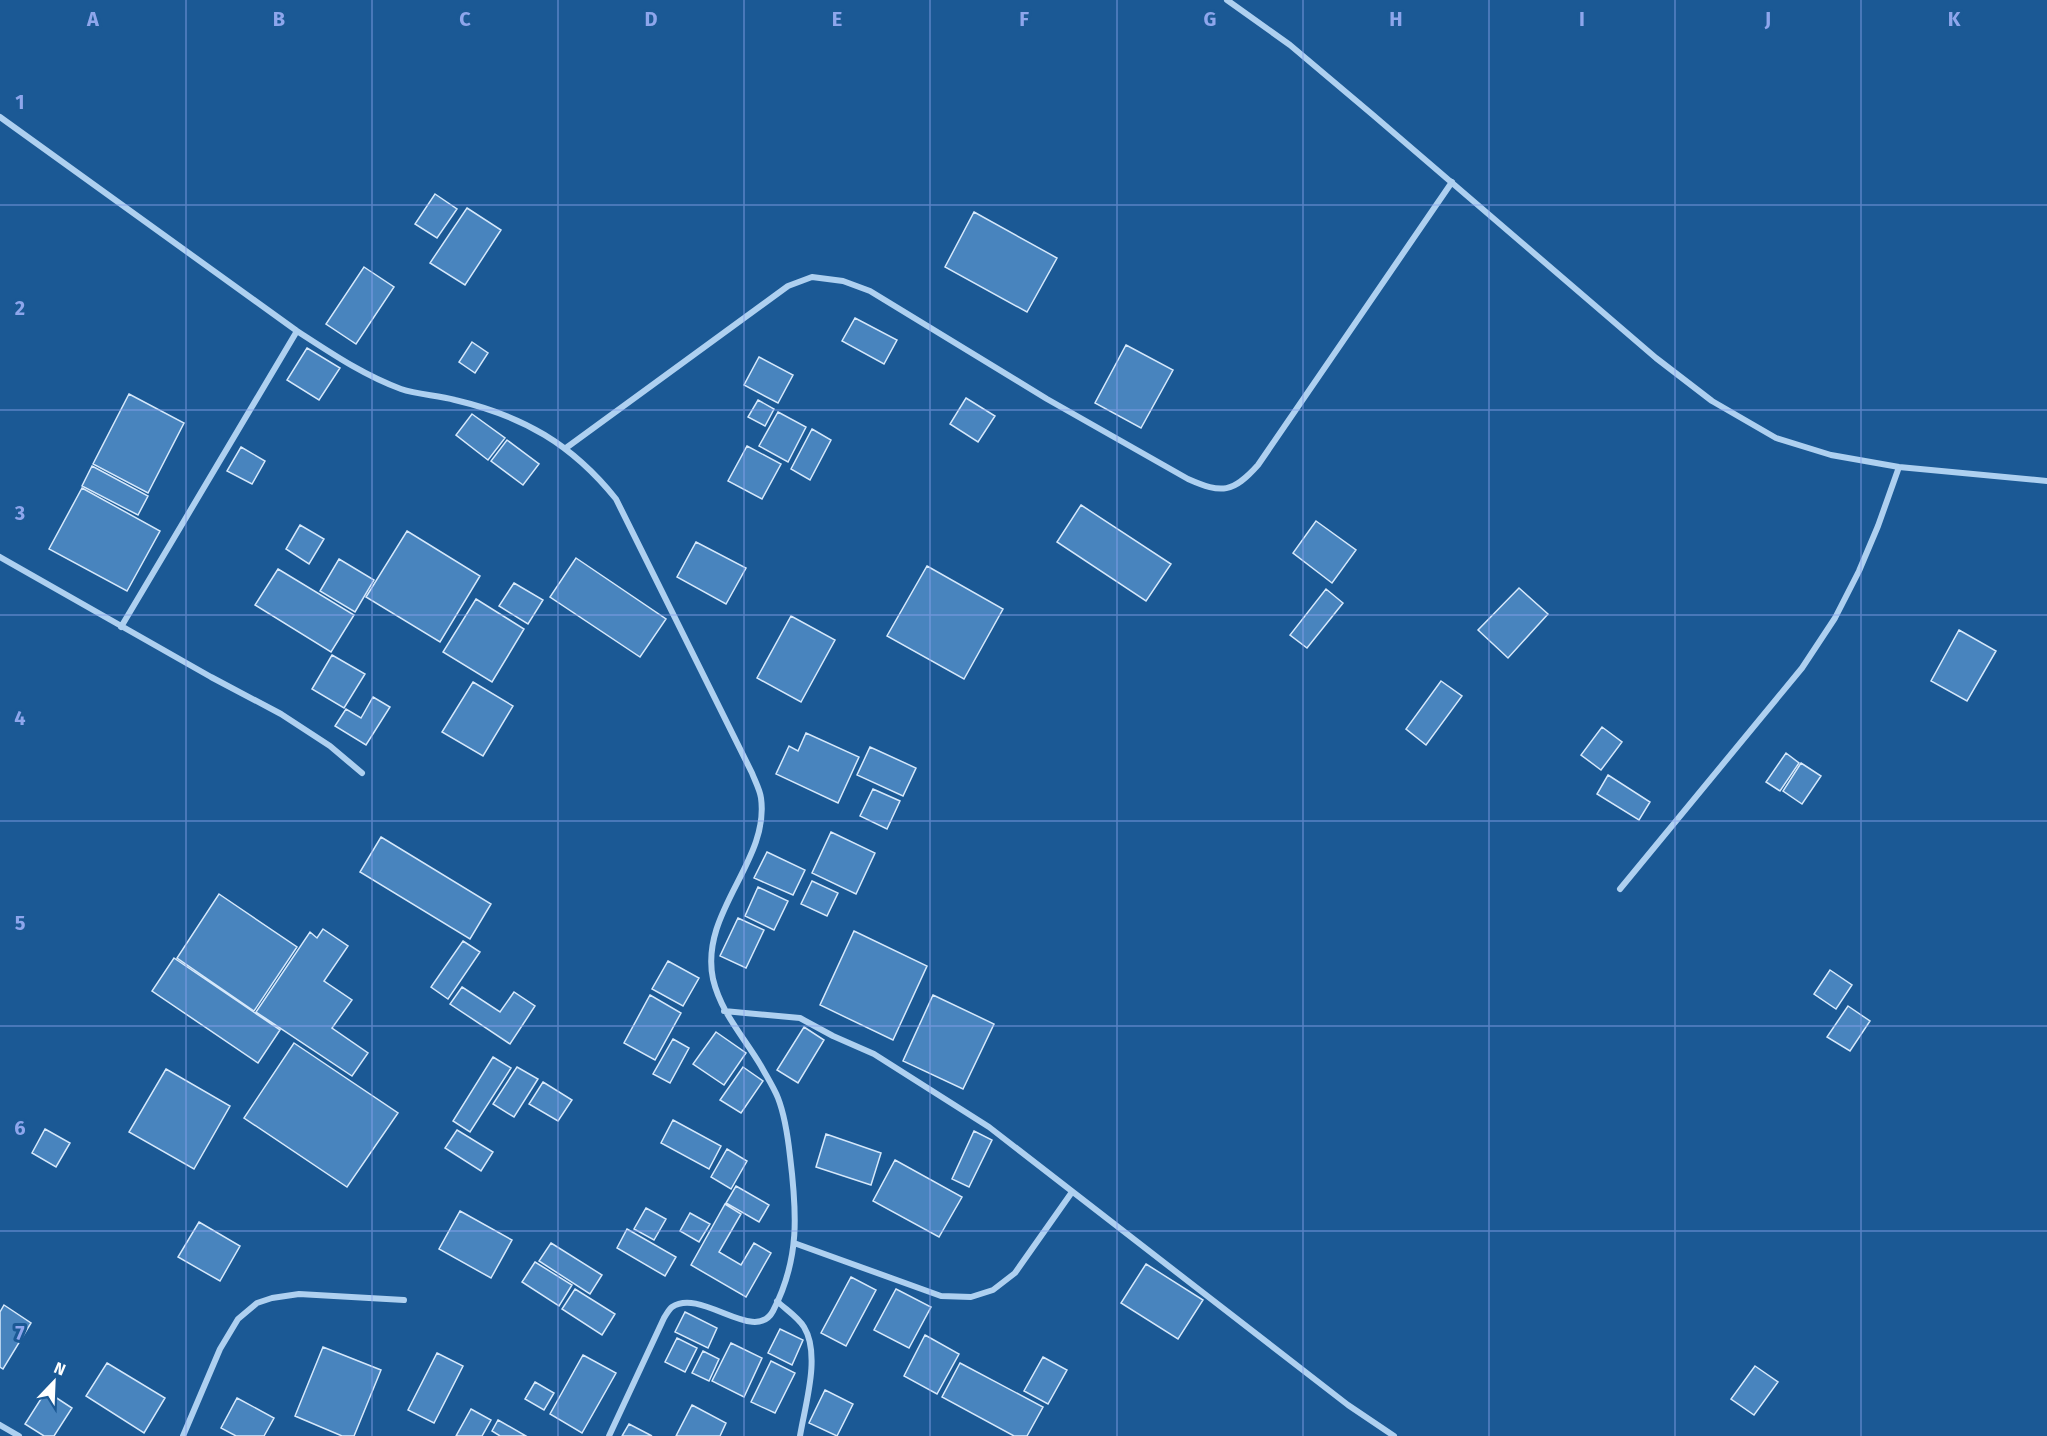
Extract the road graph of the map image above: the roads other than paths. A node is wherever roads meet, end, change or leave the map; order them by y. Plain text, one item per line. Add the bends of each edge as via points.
1 (1227, 0) edge
2 (0, 117) edge
3 (1452, 182) junction
4 (297, 331) junction
5 (566, 448) junction
6 (1899, 467) junction
7 (2047, 481) edge
8 (0, 557) edge
9 (121, 627) junction
10 (362, 773) dead end
11 (1620, 889) dead end
12 (724, 1011) junction
13 (1072, 1192) junction
14 (794, 1243) junction
15 (404, 1300) dead end
16 (777, 1301) junction
17 (0, 1425) edge
18 (19, 1436) edge
19 (183, 1436) edge
20 (609, 1436) edge
21 (800, 1436) edge
22 (1394, 1436) edge

1 - 3 street via 1290,45
2 - 4 street
3 - 5 street via 1258,465 1243,482 1227,489 1208,488 1188,479 870,291 843,281 812,277 788,286
3 - 6 street via 1656,358 1712,401 1776,438 1831,455
4 - 5 street via 376,379 404,390 498,411
4 - 9 street
5 - 12 street via 616,499 761,798 761,824 714,932 710,956 713,980
6 - 7 street
6 - 11 street via 1859,571 1835,618 1802,668
8 - 9 street
9 - 10 street via 281,714
12 - 13 street via 800,1018 874,1054 989,1127
12 - 14 street via 778,1099 796,1204
13 - 14 street via 1015,1273 993,1290 971,1297 941,1296
13 - 22 street via 1348,1405
14 - 16 street
15 - 19 street via 299,1294 256,1303 237,1319 220,1348
16 - 20 street via 772,1314 756,1323 702,1304 687,1302 672,1307
16 - 21 street via 803,1326 811,1344 811,1375
17 - 18 street

